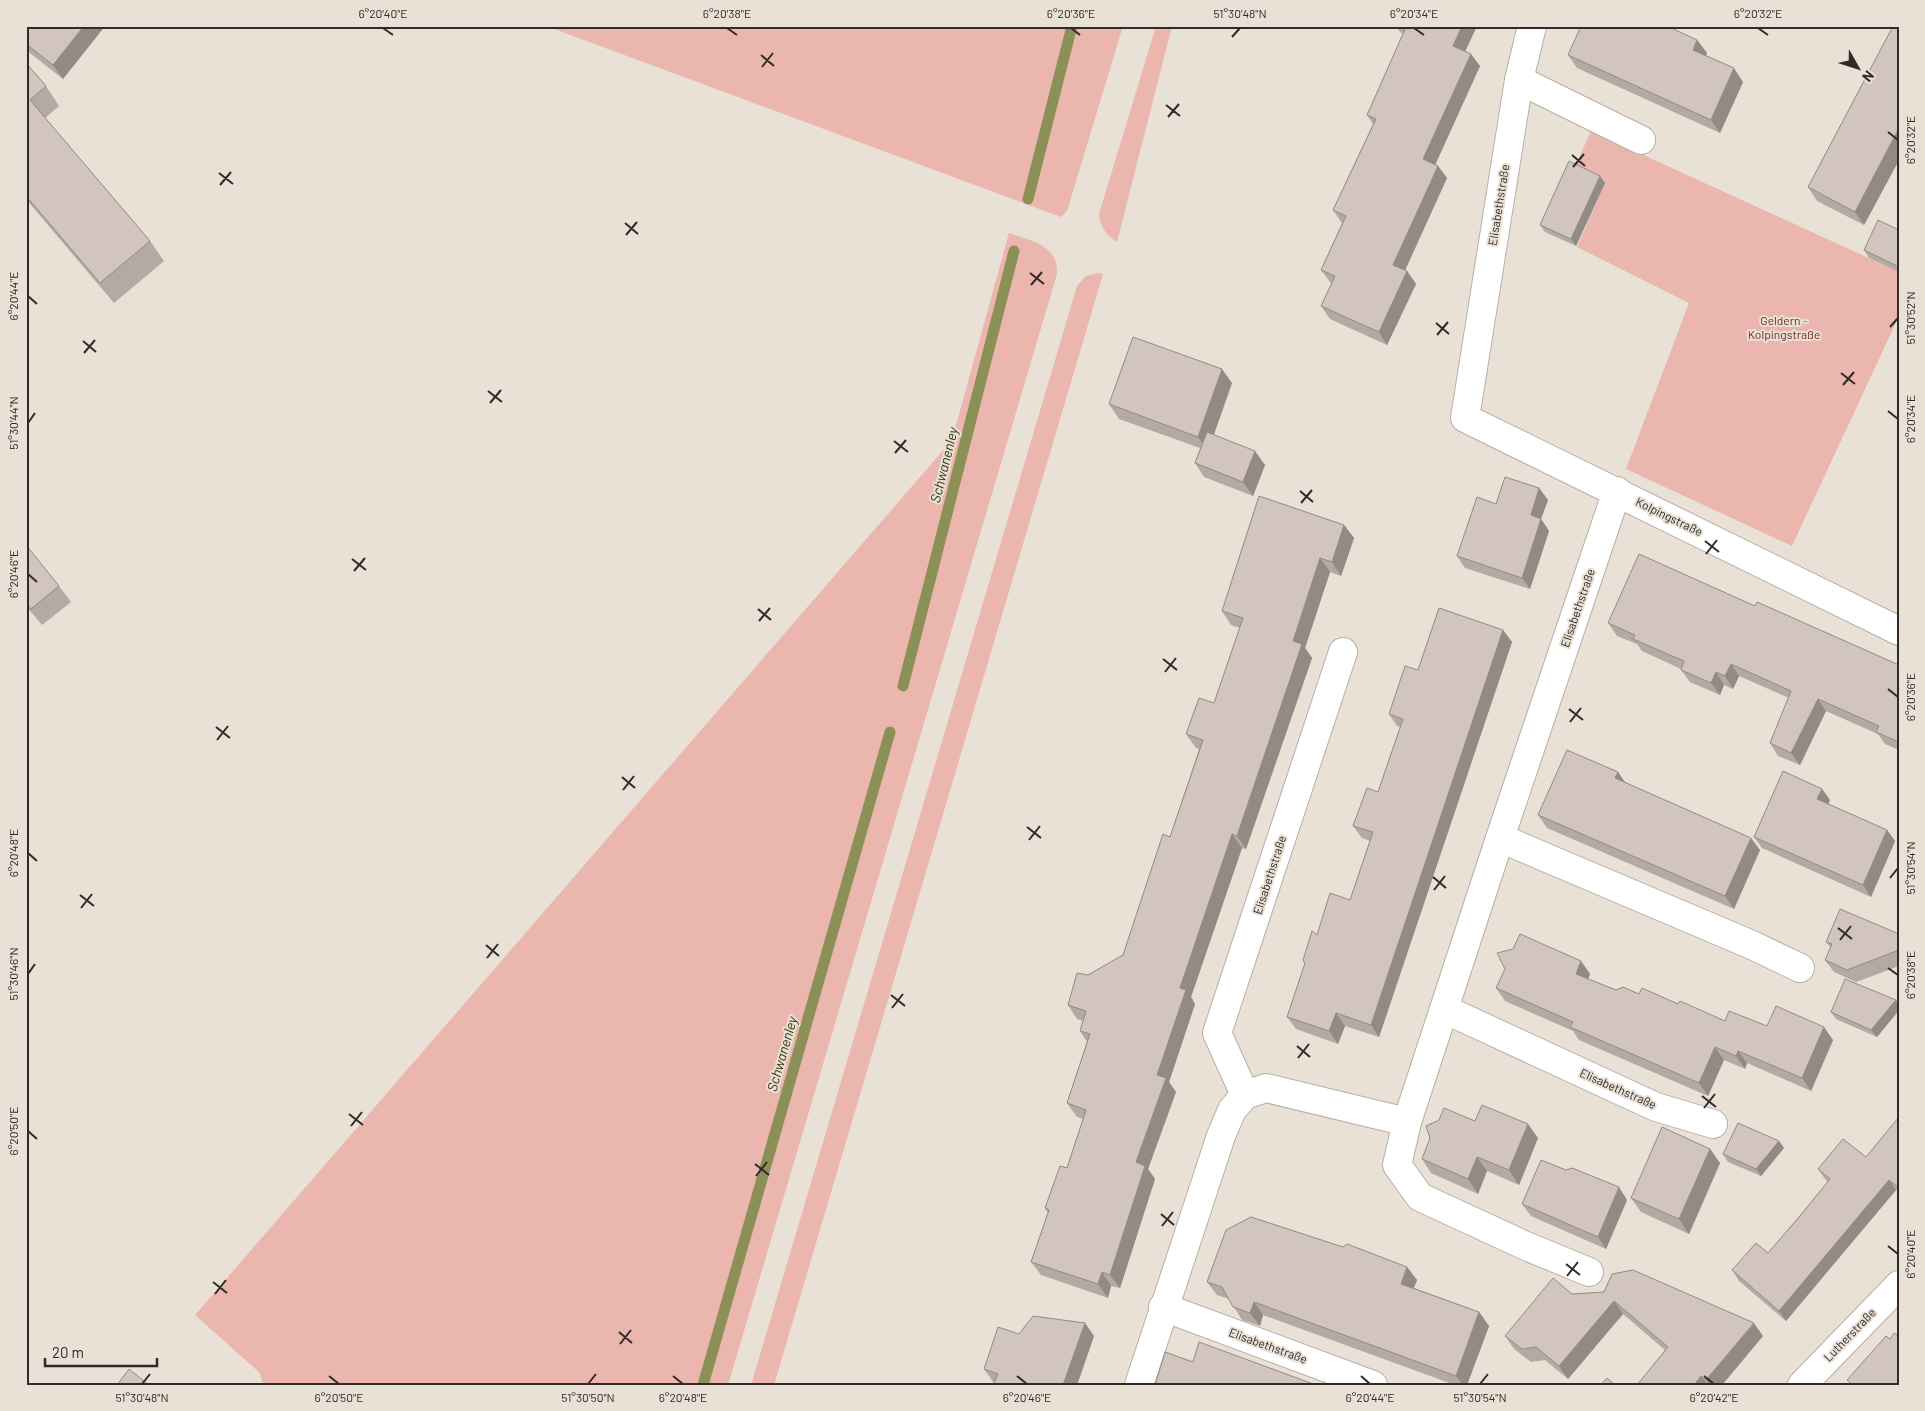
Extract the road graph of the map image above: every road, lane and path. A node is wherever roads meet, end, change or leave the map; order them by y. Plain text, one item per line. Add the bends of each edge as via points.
1 (1532, 26) edge
2 (1519, 80) junction
3 (1641, 140) dead end
4 (1465, 418) joint
5 (1617, 491) junction
6 (1899, 631) edge
7 (1343, 652) dead end
8 (1500, 838) junction
9 (1800, 968) dead end
10 (1444, 1009) junction
11 (1245, 1095) junction
12 (1407, 1122) junction
13 (1713, 1124) dead end
14 (1589, 1272) dead end
15 (1899, 1285) edge
16 (1163, 1307) junction
17 (1139, 1385) edge
18 (1374, 1385) edge
19 (1802, 1385) edge

1 - 2 street, Elisabethstraße
2 - 3 street
2 - 4 street, Elisabethstraße
4 - 5 street, Kolpingstraße
5 - 6 street, Kolpingstraße
5 - 8 street, Elisabethstraße
7 - 11 street, Elisabethstraße via 1217,1033
8 - 9 street
8 - 10 street, Elisabethstraße
10 - 12 street, Elisabethstraße
10 - 13 street, Elisabethstraße via 1656,1107
11 - 12 street via 1266,1088
11 - 16 street via 1232,1110 1220,1136
12 - 14 street, Elisabethstraße via 1397,1165 1420,1197
15 - 19 street, Lutherstraße
16 - 17 street
16 - 18 street, Elisabethstraße

